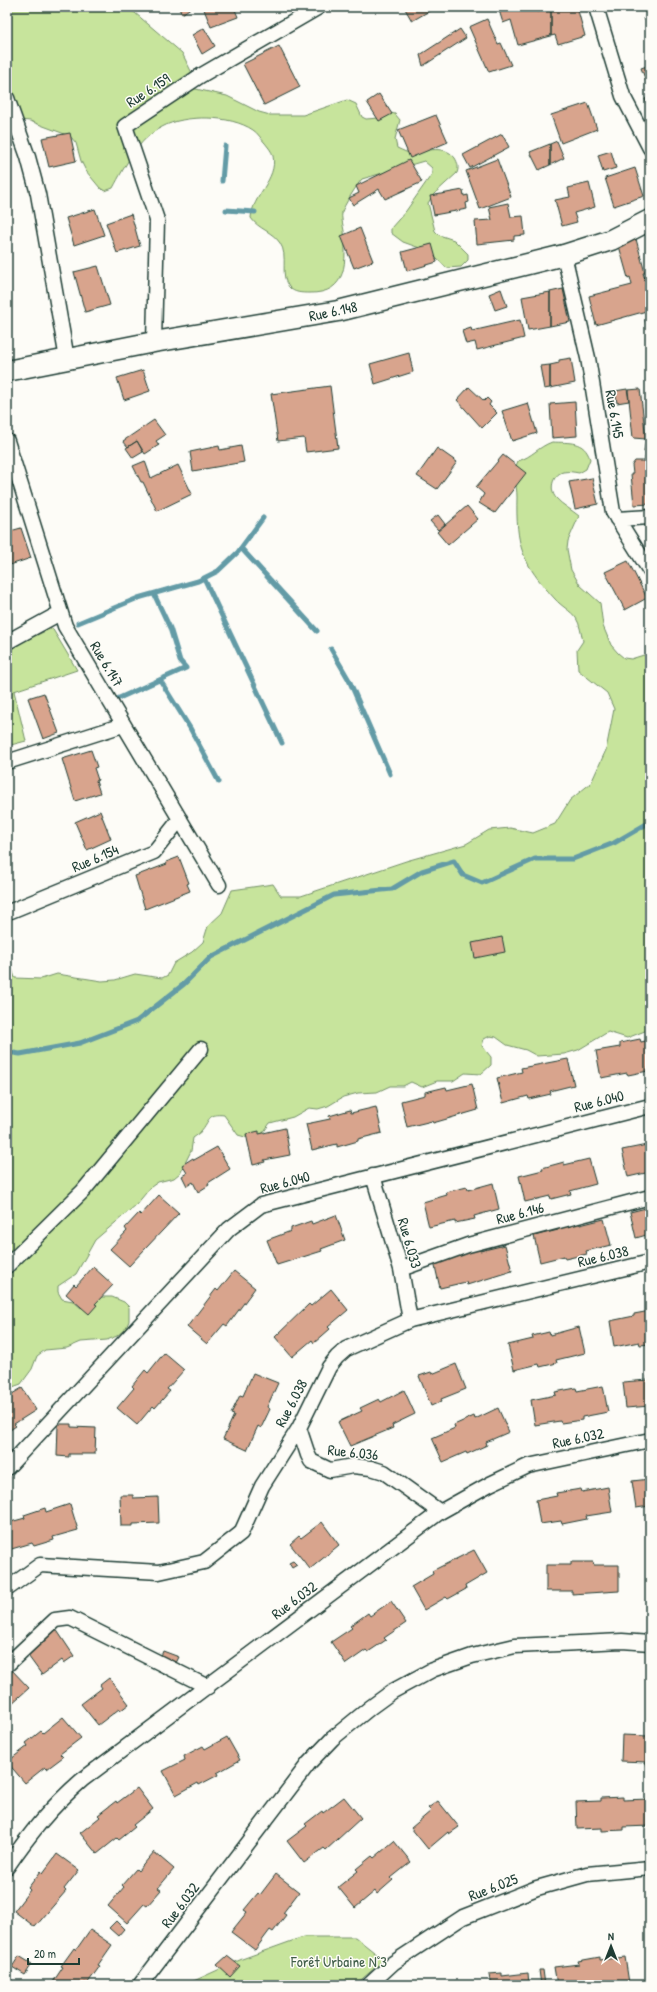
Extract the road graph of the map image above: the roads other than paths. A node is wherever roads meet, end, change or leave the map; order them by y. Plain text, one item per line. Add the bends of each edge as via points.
1 (319, 7) edge
2 (596, 7) edge
3 (7, 98) edge
4 (650, 148) edge
5 (650, 220) edge
6 (564, 255) junction
7 (154, 342) junction
8 (67, 360) junction
9 (7, 371) edge
10 (7, 441) edge
11 (650, 517) edge
12 (617, 519) junction
13 (650, 570) edge
14 (60, 613) junction
15 (7, 642) edge
16 (124, 725) junction
17 (7, 762) edge
18 (180, 819) junction
19 (219, 885) dead end
20 (11, 912) dead end
21 (201, 1049) dead end
22 (650, 1106) edge
23 (373, 1176) junction
24 (650, 1197) edge
25 (650, 1262) edge
26 (7, 1266) edge
27 (401, 1269) junction
28 (410, 1320) junction
29 (299, 1428) junction
30 (650, 1440) edge
31 (7, 1468) edge
32 (440, 1512) junction
33 (7, 1589) edge
34 (650, 1644) edge
35 (7, 1665) edge
36 (208, 1687) junction
37 (7, 1867) edge
38 (650, 1868) edge
39 (140, 1985) edge
40 (369, 1985) edge

1 - 7 street, Rue 6.159 via 200,76 125,126 157,220
2 - 4 street via 623,96
3 - 8 street via 38,194
5 - 6 street, Rue 6.148 via 611,240
6 - 7 street, Rue 6.148 via 338,311
6 - 12 street, Rue 6.145 via 588,358
7 - 8 street, Rue 6.148
8 - 9 street, Rue 6.148
10 - 14 street, Rue 6.147
11 - 12 street
12 - 13 street, Rue 6.145
14 - 15 street
14 - 16 street, Rue 6.147 via 77,648
16 - 17 street
16 - 18 street, Rue 6.147
18 - 19 street, Rue 6.147
18 - 20 street, Rue 6.154 via 154,852
21 - 26 street via 84,1191
22 - 23 street, Rue 6.040
23 - 27 street, Rue 6.033
23 - 31 street, Rue 6.040 via 261,1205 241,1218
24 - 27 street, Rue 6.146 via 468,1244
25 - 28 street, Rue 6.038
27 - 28 street, Rue 6.033
28 - 29 street, Rue 6.038 via 346,1349 336,1357
29 - 32 street, Rue 6.036 via 311,1461 330,1470 353,1466 384,1472
29 - 33 street, Rue 6.038 via 262,1486 241,1533 204,1562 159,1572 40,1565
30 - 32 street, Rue 6.032 via 528,1466
32 - 36 street, Rue 6.032
34 - 39 street, Rue 6.032 via 622,1641 515,1646 472,1656 432,1670 393,1691 333,1738 309,1763
35 - 36 street via 54,1620 70,1618
36 - 37 street, Rue 6.032 via 82,1780 59,1800
38 - 40 street, Rue 6.025 via 587,1874 537,1888 462,1917 393,1963

